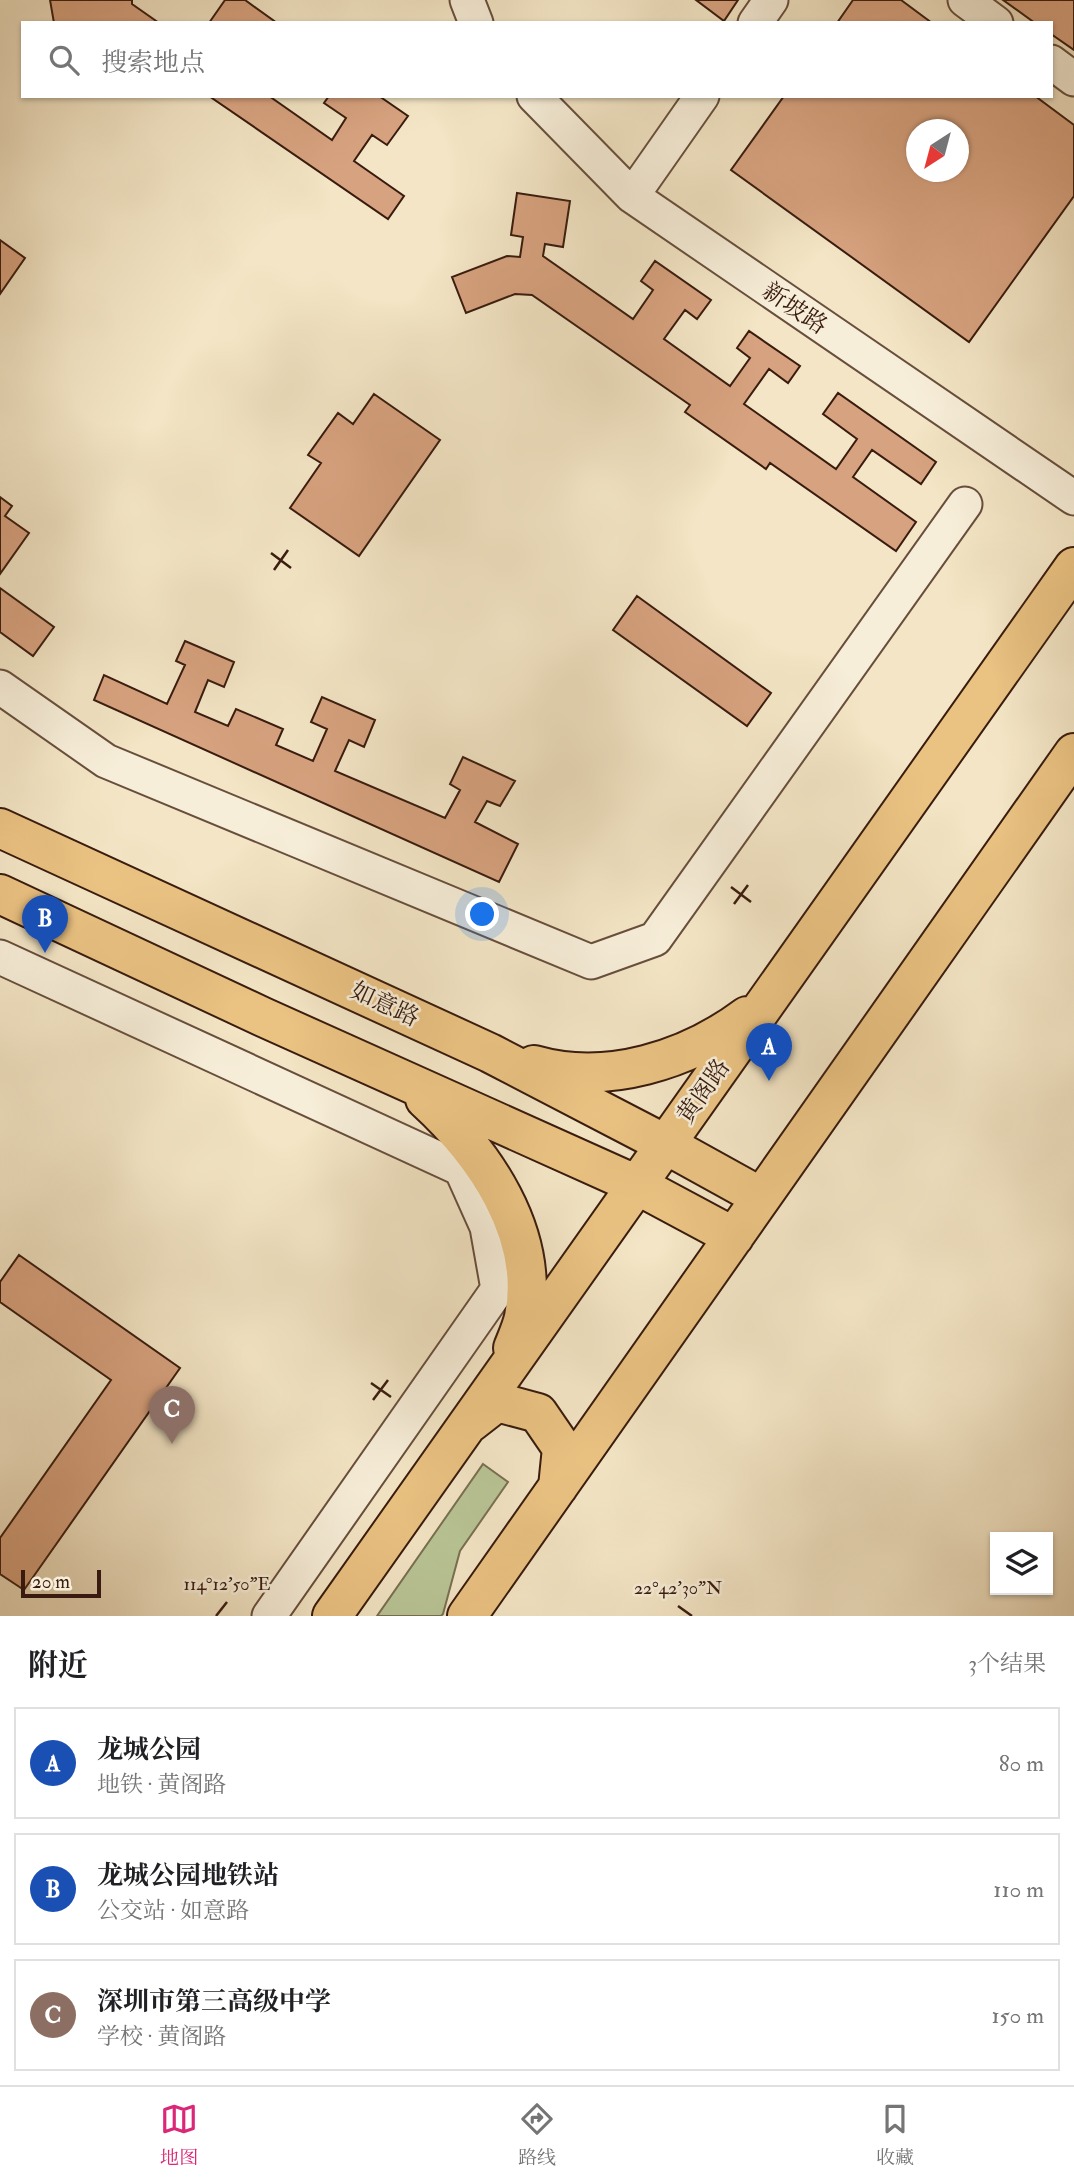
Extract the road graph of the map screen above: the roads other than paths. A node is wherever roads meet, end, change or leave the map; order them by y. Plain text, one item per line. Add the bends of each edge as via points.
1 (467, 0) edge
2 (771, 0) edge
3 (965, 0) edge
4 (474, 21) edge
5 (756, 21) edge
6 (993, 21) edge
7 (1053, 63) edge
8 (1074, 79) edge
9 (536, 98) edge
10 (701, 98) edge
11 (632, 196) junction
12 (1074, 498) edge
13 (965, 504) dead end
14 (1074, 567) edge
15 (0, 687) edge
16 (1074, 752) edge
17 (0, 828) edge
18 (0, 894) edge
19 (0, 957) edge
20 (768, 1000) junction
21 (490, 1053) junction
22 (403, 1079) junction
23 (665, 1144) junction
24 (637, 1185) junction
25 (761, 1198) junction
26 (734, 1237) junction
27 (506, 1370) junction
28 (466, 1426) junction
29 (558, 1487) junction
30 (269, 1616) edge
31 (332, 1616) edge
32 (467, 1616) edge

1 - 4 street
2 - 5 street
3 - 6 street
7 - 8 street
9 - 11 street, 新坡路
10 - 11 street
11 - 12 street, 新坡路
13 - 15 street via 655,939 591,962 106,761
14 - 20 main road, 黄阁路
16 - 25 main road
17 - 21 main road, 如意路
18 - 22 main road
19 - 30 street via 461,1169 487,1227 498,1289
20 - 21 main road via 722,1035 675,1057 630,1069 562,1070
20 - 23 main road, 黄阁路
21 - 23 main road, 如意路
22 - 24 main road
22 - 27 main road via 453,1125 492,1174 516,1227 527,1271 524,1317
23 - 24 main road, 黄阁路
23 - 25 main road, 如意路
24 - 26 main road
24 - 27 main road, 黄阁路
25 - 26 main road
26 - 29 main road
27 - 28 main road, 黄阁路
28 - 29 main road via 497,1402 538,1413 562,1448
28 - 31 main road, 黄阁路
29 - 32 main road

